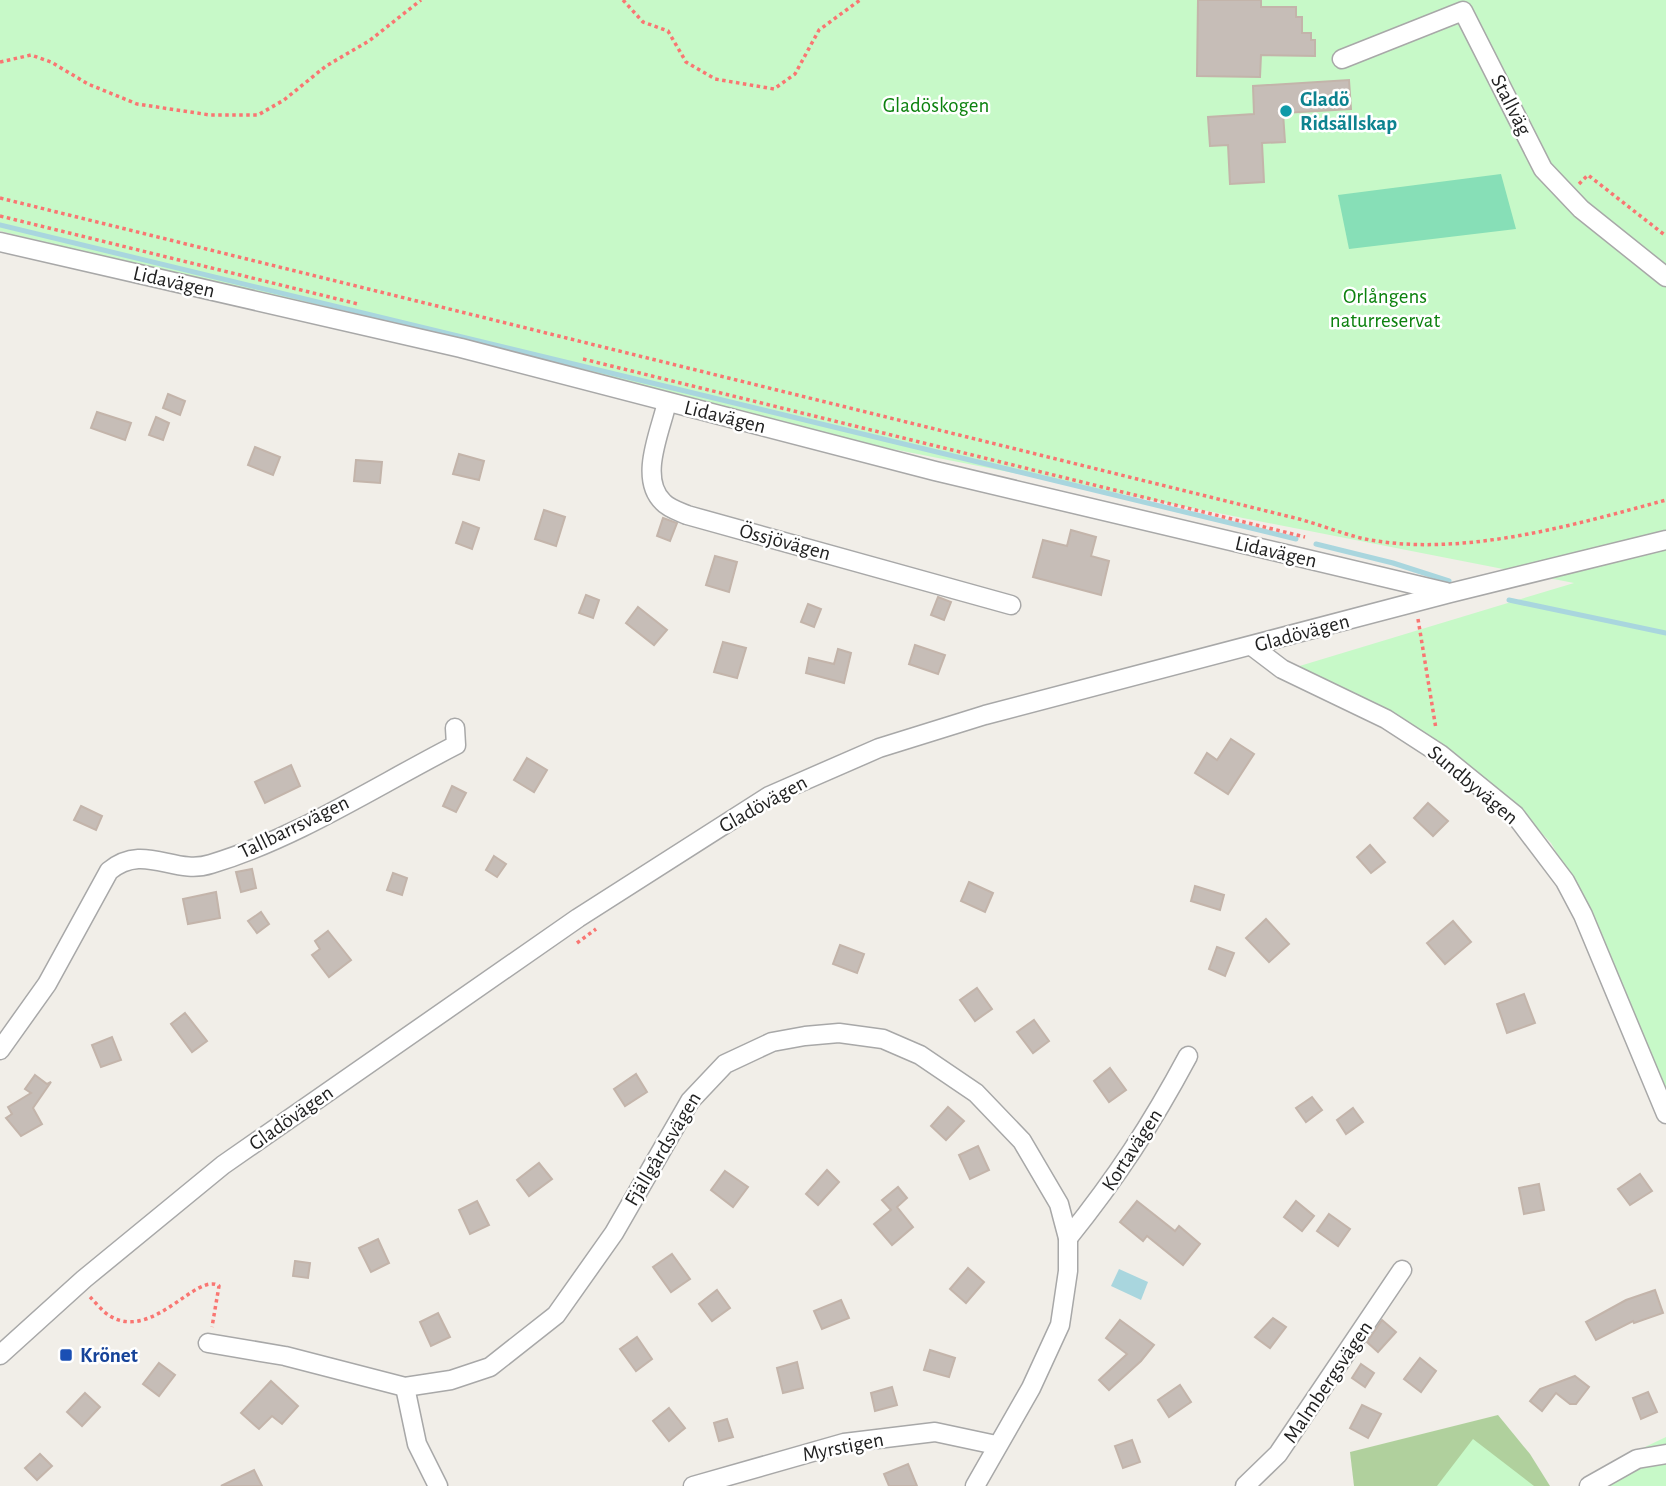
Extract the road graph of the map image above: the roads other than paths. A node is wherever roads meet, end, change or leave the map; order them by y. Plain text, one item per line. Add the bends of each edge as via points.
1 (1342, 59) dead end
2 (0, 242) edge
3 (1666, 277) edge
4 (667, 402) junction
5 (1666, 540) edge
6 (1450, 593) junction
7 (1011, 605) dead end
8 (1253, 647) junction
9 (455, 728) dead end
10 (0, 1050) edge
11 (1188, 1056) dead end
12 (1666, 1114) edge
13 (1068, 1238) junction
14 (1402, 1270) dead end
15 (208, 1343) road end
16 (0, 1355) edge
17 (405, 1387) junction
18 (996, 1445) junction
19 (1666, 1454) edge
20 (438, 1486) edge
21 (693, 1486) edge
22 (975, 1486) edge
23 (1245, 1486) edge
24 (1589, 1486) edge

1 - 3 street, Stallväg via 1463,11 1543,169 1581,209
2 - 4 street, Lidavägen via 461,348
4 - 6 street, Lidavägen via 935,471
4 - 7 street, Össjövägen via 651,464 653,484 662,502 687,515
5 - 6 street, Gladövägen
6 - 8 street, Gladövägen
8 - 12 street, Sundbyvägen via 1282,669 1386,719 1440,754 1515,815 1565,881 1583,915
8 - 16 street, Gladövägen via 985,715 880,748 769,796 578,918 223,1165
9 - 10 street, Tallbarrsvägen via 456,745 250,852 200,868 138,857 120,862 109,871 47,984
11 - 13 street, Kortavägen via 1118,1175
13 - 17 street, Fjällgårdsvägen via 1059,1204 1022,1141 976,1093 920,1055 883,1039 839,1033 772,1042 725,1064 690,1101 614,1233 556,1315 490,1367 451,1380
13 - 18 street, Fjällgårdsvägen via 1060,1325 1031,1388
14 - 23 street, Malmbergsvägen via 1278,1454
15 - 17 street, Fjällgårdsvägen via 285,1356
17 - 20 street via 417,1444
18 - 21 street, Myrstigen via 935,1432 844,1443
18 - 22 street, Fjällgårdsvägen
19 - 24 street via 1637,1458

